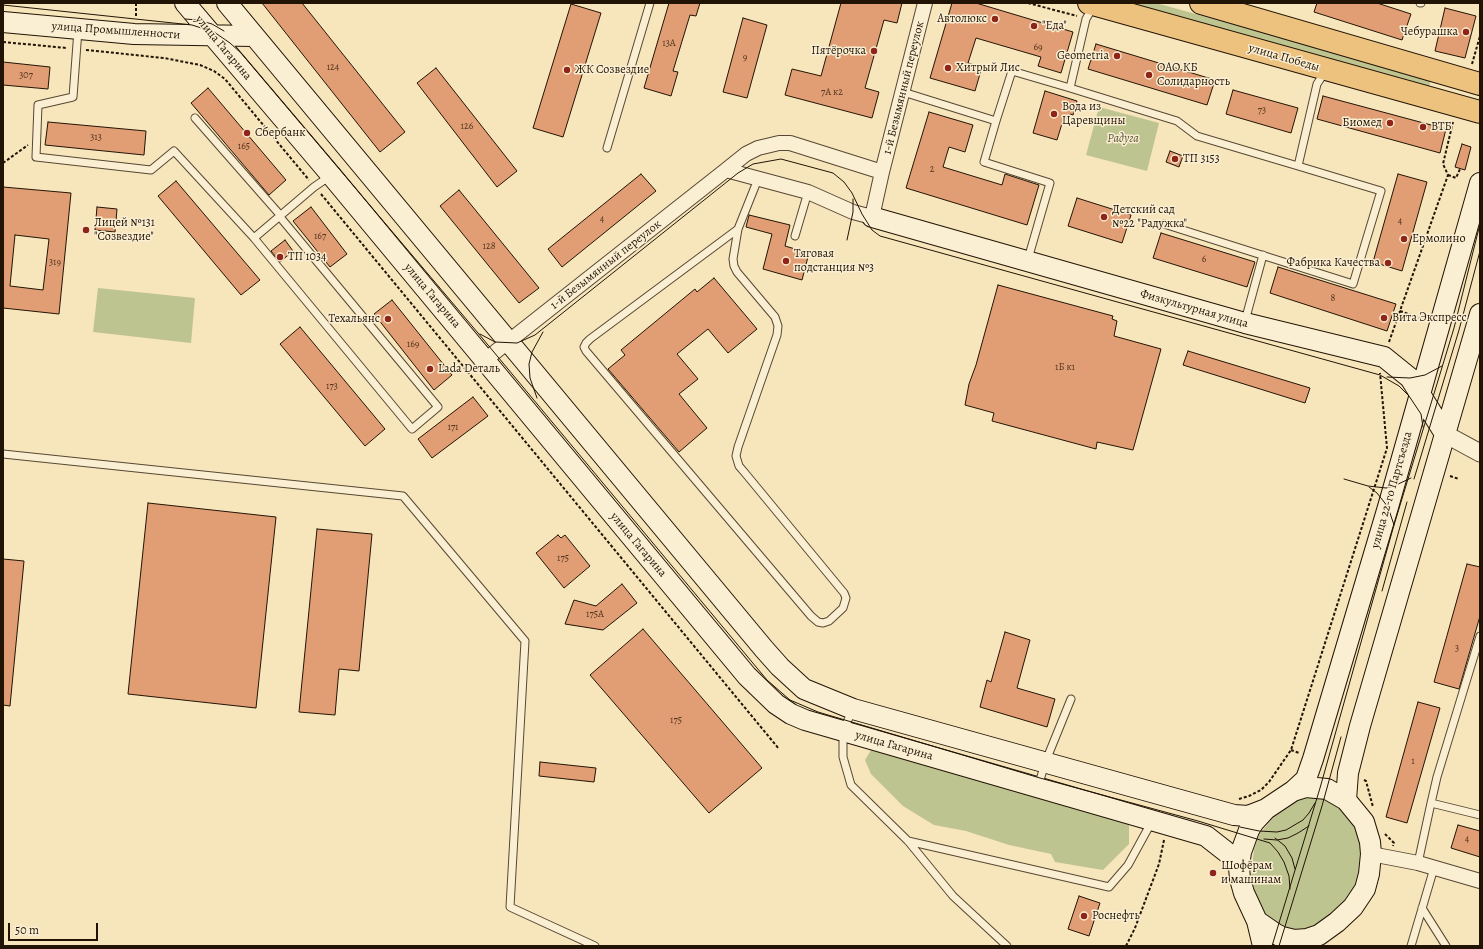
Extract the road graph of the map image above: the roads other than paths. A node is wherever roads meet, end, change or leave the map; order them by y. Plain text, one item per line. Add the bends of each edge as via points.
1 (185, 3) edge
2 (227, 3) edge
3 (650, 3) edge
4 (925, 3) edge
5 (1201, 3) edge
6 (1092, 4) edge
7 (3, 22) edge
8 (212, 36) junction
9 (253, 36) junction
10 (77, 40) junction
11 (1427, 68) junction
12 (1326, 70) junction
13 (1476, 74) edge
14 (1070, 88) junction
15 (902, 92) junction
16 (1422, 96) junction
17 (1480, 112) edge
18 (195, 118) dead end
19 (996, 122) junction
20 (607, 148) dead end
21 (1298, 166) junction
22 (726, 170) junction
23 (882, 172) junction
24 (331, 175) junction
25 (758, 179) junction
26 (1480, 183) edge
27 (808, 192) junction
28 (280, 216) junction
29 (872, 217) junction
30 (1164, 224) dead end
31 (738, 228) junction
32 (795, 236) dead end
33 (254, 238) junction
34 (1263, 256) junction
35 (1027, 261) junction
36 (1480, 314) edge
37 (1245, 323) junction
38 (508, 343) junction
39 (485, 360) junction
40 (1420, 392) junction
41 (1446, 434) junction
42 (1480, 453) edge
43 (3, 454) edge
44 (1480, 636) edge
45 (1071, 699) dead end
46 (853, 708) junction
47 (843, 731) junction
48 (1045, 763) junction
49 (1038, 787) junction
50 (1293, 791) junction
51 (1346, 800) junction
52 (1431, 802) junction
53 (1266, 809) junction
54 (1480, 815) edge
55 (1152, 821) junction
56 (908, 842) junction
57 (1371, 854) junction
58 (1418, 863) junction
59 (1239, 867) junction
60 (1434, 868) junction
61 (1480, 881) edge
62 (1422, 908) junction
63 (1257, 921) junction
64 (1303, 943) edge
65 (595, 946) edge
66 (1007, 946) edge
67 (1263, 946) edge
68 (1411, 946) edge
69 (1446, 946) edge

1 - 8 main road, улица Гагарина
2 - 9 main road, улица Гагарина
3 - 20 lane
4 - 15 street, 1-й Безымянный переулок
5 - 11 main road
6 - 12 main road, улица Победы
6 - 14 lane via 1086,18
7 - 10 main road, улица Промышленности
8 - 9 main road, улица Промышленности
8 - 10 main road, улица Промышленности via 134,34
8 - 24 main road, улица Гагарина
9 - 38 main road, улица Гагарина
10 - 33 lane via 74,97 38,105 36,157 151,170 174,151
11 - 13 main road
11 - 16 main road via 1440,79 1441,86 1437,93
12 - 16 main road, улица Победы
12 - 21 lane via 1317,84
14 - 19 lane via 1012,71
14 - 21 lane via 1177,121 1197,136
15 - 19 lane
15 - 23 street, 1-й Безымянный переулок
16 - 17 main road, улица Победы
18 - 28 lane
19 - 35 lane via 984,162 1050,183
21 - 34 lane via 1382,191 1353,284
22 - 23 street, 1-й Безымянный переулок via 758,148 790,143
22 - 25 street
22 - 38 street, 1-й Безымянный переулок
23 - 29 street, 1-й Безымянный переулок
24 - 28 lane
24 - 39 main road, улица Гагарина
25 - 27 street
25 - 31 lane
26 - 40 main road, улица 22-го Партсъезда
27 - 29 street via 853,212
27 - 32 lane
28 - 33 lane
28 - 33 lane via 438,407 433,412 412,429
29 - 35 main road, Физкультурная улица
30 - 34 lane
31 - 31 lane via 734,266 776,317 778,326 736,456 739,466 844,593 846,598 843,608 823,623 810,616 584,347 590,339
34 - 37 lane
35 - 37 main road, Физкультурная улица
36 - 41 main road
37 - 40 main road, Физкультурная улица via 1384,357 1410,378
38 - 39 street, 1-й Безымянный переулок
38 - 46 main road, улица Гагарина via 780,667 804,689
39 - 47 main road, улица Гагарина via 747,676 776,704 791,714
40 - 41 main road, Физкультурная улица
40 - 50 main road, улица 22-го Партсъезда via 1313,759 1306,779
41 - 42 street, Физкультурная улица
41 - 51 main road via 1360,726 1348,773
43 - 65 lane via 403,496 525,641 510,907
44 - 52 lane
45 - 48 lane
46 - 47 lane
46 - 48 main road, улица Гагарина
47 - 49 main road, улица Гагарина
47 - 56 lane via 843,757 851,786
48 - 49 lane
48 - 53 main road, улица Гагарина via 1234,815 1248,816
49 - 55 main road, улица Гагарина
50 - 51 main road via 1306,787 1320,788
50 - 53 main road
51 - 57 main road via 1364,822
52 - 54 lane
52 - 58 lane
53 - 59 main road via 1249,830
55 - 56 lane via 1128,865 1109,887
55 - 59 main road, улица Гагарина via 1206,836 1229,854
56 - 66 lane via 953,896
57 - 58 street
57 - 64 main road via 1365,889 1353,907 1319,935
58 - 60 street
59 - 63 main road via 1244,893
60 - 61 street
60 - 62 lane
62 - 68 lane
62 - 69 lane
63 - 64 main road via 1282,938
63 - 67 main road

